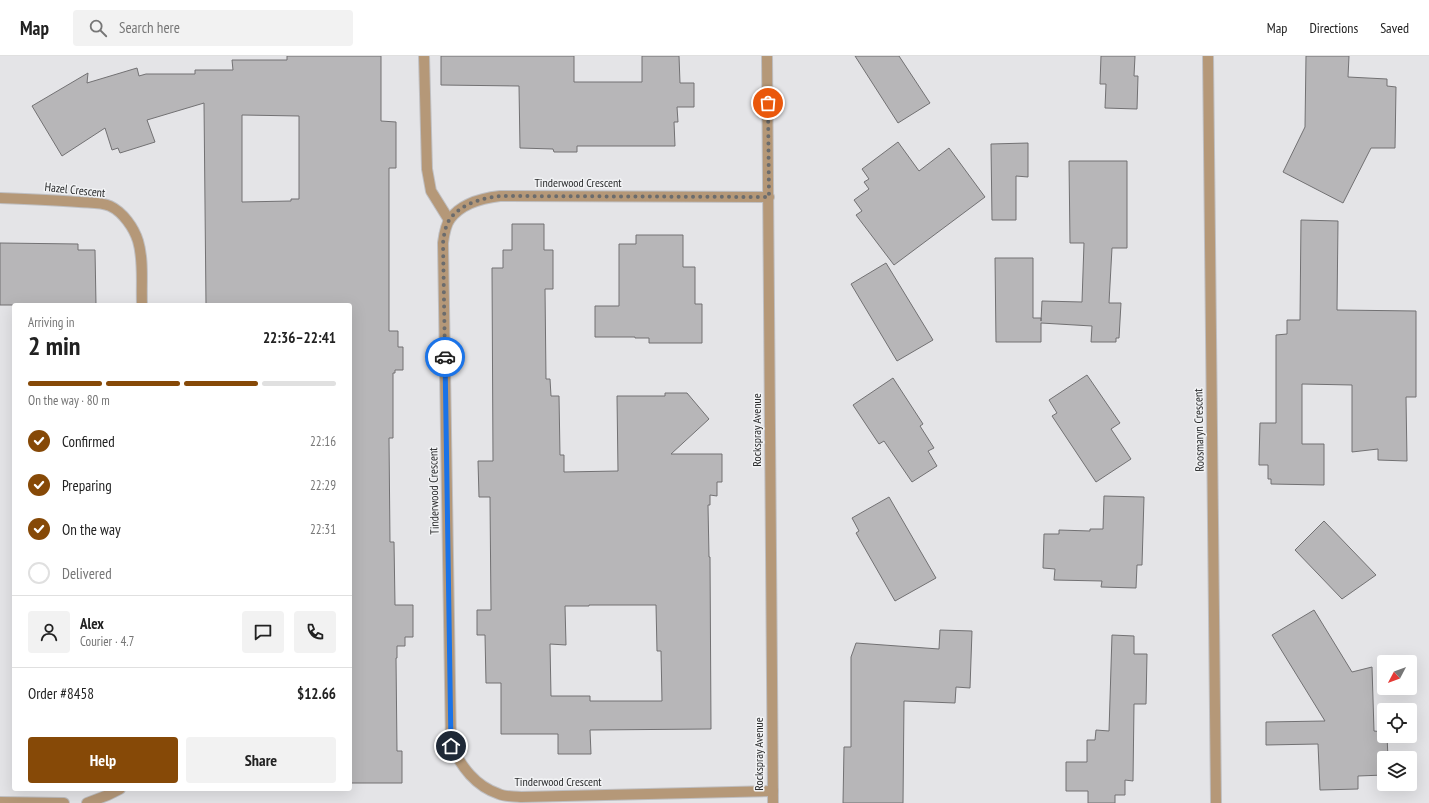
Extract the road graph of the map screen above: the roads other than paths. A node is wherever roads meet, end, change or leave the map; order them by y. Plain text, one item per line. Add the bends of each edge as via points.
1 (424, 56) edge
2 (767, 56) edge
3 (1208, 56) edge
4 (769, 197) junction
5 (0, 198) edge
6 (449, 220) junction
7 (142, 303) edge
8 (116, 791) edge
9 (773, 791) junction
10 (0, 802) edge
11 (64, 803) edge
12 (87, 803) edge
13 (773, 803) edge
14 (1216, 803) edge

1 - 6 street via 427,169 432,191
2 - 4 street, Rockspray Avenue
3 - 14 street, Roosmaryn Crescent
4 - 6 street, Tinderwood Crescent via 500,196 470,204 458,210
4 - 9 street, Rockspray Avenue
5 - 7 street, Hazel Crescent via 44,199 110,206 122,215 133,229 138,241 141,255
6 - 9 street, Tinderwood Crescent via 443,243 451,746 460,764 482,786 499,795 521,797
8 - 12 street
9 - 13 street, Rockspray Avenue
10 - 11 street

